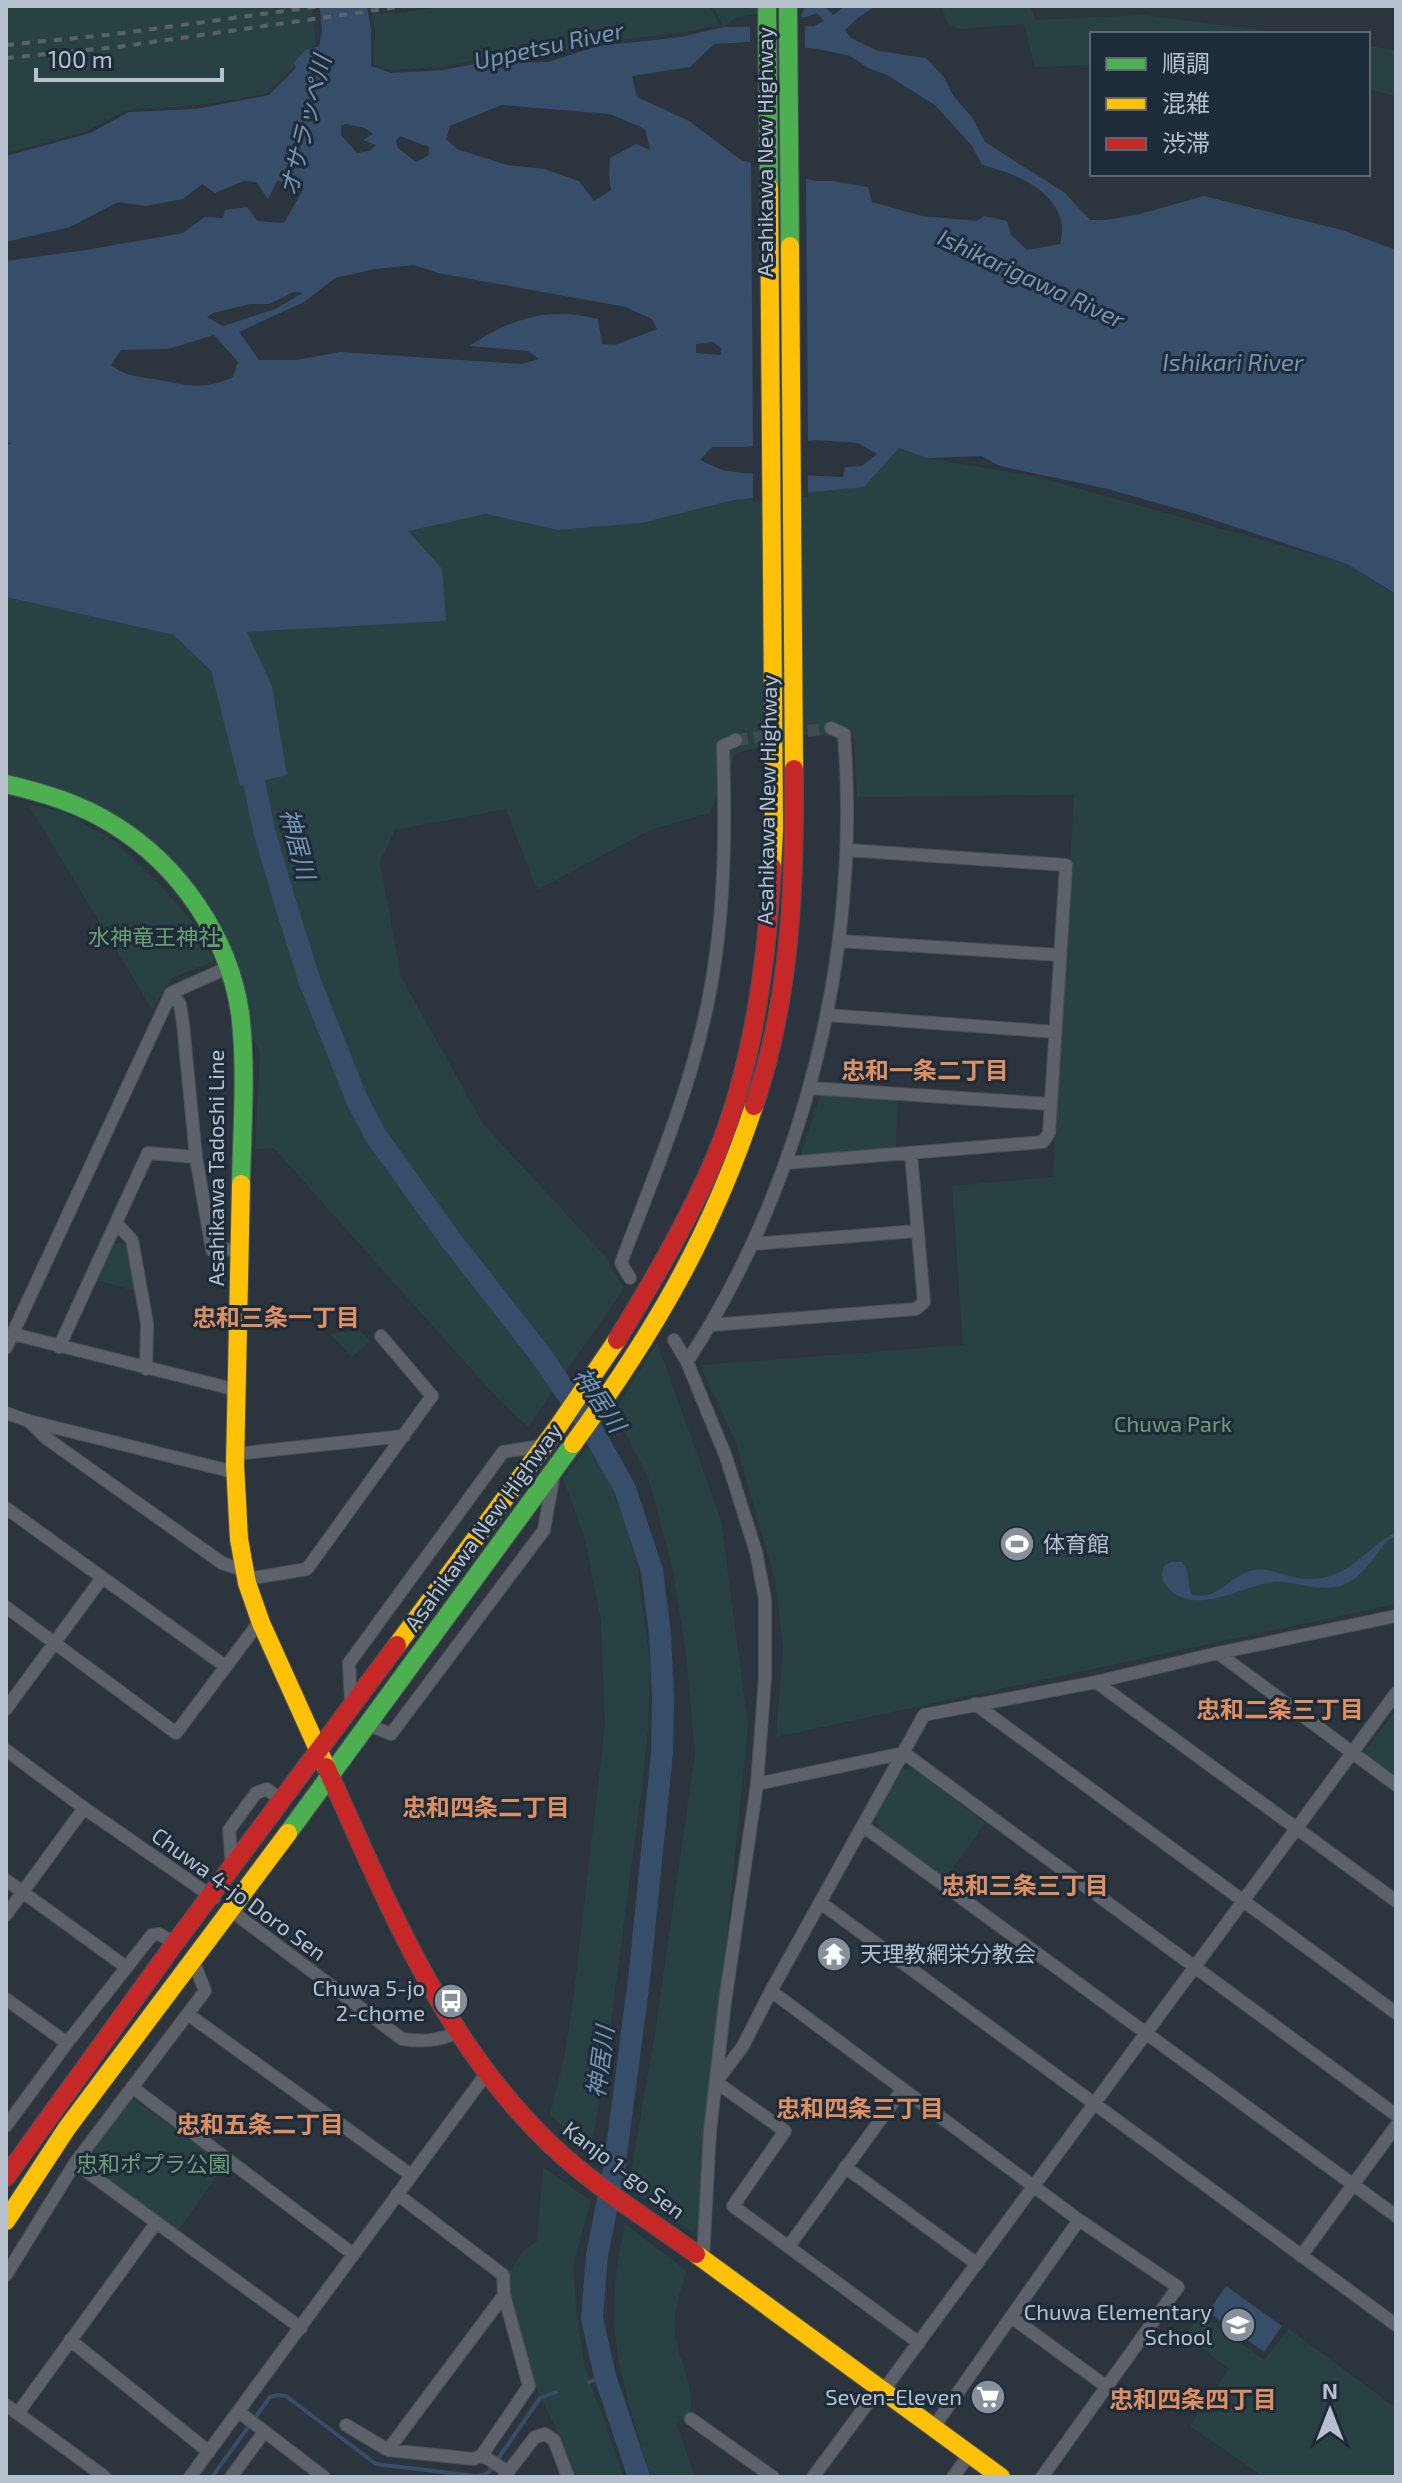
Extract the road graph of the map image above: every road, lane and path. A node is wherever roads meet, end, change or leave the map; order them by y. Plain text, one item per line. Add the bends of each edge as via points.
1 (767, 6) edge
2 (788, 6) edge
3 (831, 728) dead end
4 (736, 740) dead end
5 (6, 784) edge
6 (847, 850) junction
7 (839, 941) junction
8 (1060, 955) junction
9 (229, 967) junction
10 (171, 993) junction
11 (827, 1015) junction
12 (1055, 1032) junction
13 (810, 1088) junction
14 (1050, 1104) junction
15 (911, 1154) junction
16 (196, 1157) junction
17 (786, 1163) junction
18 (116, 1223) junction
19 (917, 1231) junction
20 (752, 1244) junction
21 (241, 1249) junction
22 (630, 1278) dead end
23 (711, 1325) junction
24 (13, 1334) junction
25 (381, 1336) dead end
26 (674, 1340) dead end
27 (59, 1347) junction
28 (6, 1348) edge
29 (687, 1362) junction
30 (146, 1369) junction
31 (237, 1390) junction
32 (6, 1413) edge
33 (29, 1421) junction
34 (404, 1436) junction
35 (542, 1446) junction
36 (234, 1463) junction
37 (554, 1472) junction
38 (6, 1508) edge
39 (245, 1574) junction
40 (102, 1578) junction
41 (6, 1607) edge
42 (1396, 1616) edge
43 (260, 1621) junction
44 (55, 1644) junction
45 (1218, 1653) junction
46 (225, 1666) junction
47 (1096, 1682) junction
48 (1396, 1693) edge
49 (975, 1704) junction
50 (351, 1708) junction
51 (6, 1709) edge
52 (368, 1725) junction
53 (6, 1750) edge
54 (319, 1752) junction
55 (904, 1753) junction
56 (1352, 1753) junction
57 (329, 1778) junction
58 (757, 1784) junction
59 (1396, 1785) edge
60 (283, 1802) junction
61 (84, 1808) junction
62 (863, 1826) junction
63 (1297, 1828) junction
64 (232, 1869) junction
65 (6, 1880) edge
66 (23, 1892) junction
67 (212, 1896) junction
68 (1244, 1901) junction
69 (1396, 1901) edge
70 (821, 1903) junction
71 (230, 1910) junction
72 (6, 1915) edge
73 (175, 1943) junction
74 (193, 1960) junction
75 (1194, 1966) junction
76 (126, 1967) junction
77 (771, 1991) junction
78 (6, 1999) edge
79 (1396, 2013) edge
80 (189, 2015) junction
81 (1146, 2032) junction
82 (456, 2033) junction
83 (67, 2043) junction
84 (486, 2074) junction
85 (716, 2082) junction
86 (132, 2087) junction
87 (902, 2090) junction
88 (1094, 2104) junction
89 (1396, 2115) edge
90 (8, 2119) edge
91 (1396, 2126) edge
92 (75, 2163) junction
93 (845, 2167) junction
94 (411, 2175) junction
95 (6, 2177) edge
96 (1352, 2185) junction
97 (1033, 2186) junction
98 (397, 2194) junction
99 (1396, 2216) edge
100 (1079, 2220) junction
101 (6, 2221) edge
102 (156, 2223) junction
103 (789, 2246) junction
104 (353, 2254) junction
105 (1301, 2256) junction
106 (703, 2259) junction
107 (977, 2264) junction
108 (6, 2275) edge
109 (504, 2295) junction
110 (1011, 2317) junction
111 (1396, 2325) edge
112 (301, 2328) junction
113 (70, 2340) junction
114 (919, 2343) junction
115 (1107, 2387) junction
116 (881, 2390) junction
117 (6, 2405) edge
118 (18, 2413) junction
119 (691, 2419) dead end
120 (251, 2422) junction
121 (346, 2425) dead end
122 (933, 2428) junction
123 (388, 2450) junction
124 (209, 2452) junction
125 (970, 2454) junction
126 (496, 2466) edge
127 (105, 2477) edge
128 (190, 2477) edge
129 (231, 2477) edge
130 (324, 2477) edge
131 (568, 2477) edge
132 (773, 2477) edge
133 (813, 2477) edge
134 (953, 2477) edge
135 (1001, 2477) edge
136 (1042, 2477) edge

1 - 35 main road, Asahikawa New Highway via 774,828 769,928 747,1059 715,1157 656,1276
2 - 37 main road, Asahikawa New Highway via 795,858 782,993 739,1157 697,1250 651,1334
3 - 6 street via 844,734
4 - 22 street via 723,746 720,920 705,1018 683,1099 621,1263
5 - 9 main road, Asahikawa Tadoshi Line via 42,791 86,809 153,852 184,886
6 - 7 street
6 - 8 street via 1066,865
7 - 8 street
7 - 11 street
8 - 12 street
9 - 10 street
9 - 21 main road, Asahikawa Tadoshi Line via 243,1053
10 - 16 street via 180,1004
10 - 24 street
11 - 12 street
11 - 13 street
12 - 14 street
13 - 14 street
13 - 17 street
14 - 15 street via 1049,1133 1043,1142
15 - 17 street
15 - 19 street
16 - 18 street via 148,1153
16 - 21 street via 212,1250
17 - 20 street
18 - 27 street
18 - 30 street via 132,1240 147,1323
19 - 20 street
19 - 23 street via 924,1302 916,1309
20 - 23 street
21 - 31 main road, Asahikawa Tadoshi Line
23 - 29 street
24 - 27 street
24 - 28 street
25 - 34 street via 432,1396
26 - 29 street
27 - 30 street
29 - 58 street via 726,1457 765,1599
30 - 31 street
31 - 36 main road, Asahikawa Tadoshi Line
32 - 33 street
33 - 36 street
33 - 39 street via 222,1563
34 - 36 street
34 - 39 street via 307,1569
35 - 50 main road, Asahikawa New Highway
35 - 50 street via 503,1452 349,1663
36 - 39 main road, Asahikawa Tadoshi Line
37 - 52 main road, Asahikawa New Highway
37 - 52 street via 544,1530 391,1734
38 - 40 street
39 - 43 main road, Asahikawa Tadoshi Line
40 - 44 street
40 - 46 street
41 - 44 street
42 - 45 street
43 - 46 street
43 - 54 main road, Asahikawa Tadoshi Line
44 - 46 street via 176,1733
44 - 51 street
45 - 47 street
45 - 56 street
47 - 49 street
47 - 63 street
48 - 56 street
49 - 55 street via 924,1715
49 - 68 street
50 - 54 main road, Asahikawa New Highway
52 - 57 main road, Asahikawa New Highway
53 - 61 street, Chuwa 4-jo Doro Sen
54 - 57 main road, Kanjo 1-go Sen
54 - 60 main road, Asahikawa New Highway
55 - 58 street
55 - 62 street
55 - 75 street
56 - 59 street
56 - 63 street
57 - 71 main road, Asahikawa New Highway
57 - 82 main road, Kanjo 1-go Sen
58 - 85 street
60 - 64 main road, Asahikawa New Highway
60 - 64 street via 267,1789 256,1793 229,1830
61 - 66 street
61 - 67 street, Chuwa 4-jo Doro Sen
62 - 70 street
62 - 81 street
63 - 68 street
63 - 69 street
64 - 67 main road, Asahikawa New Highway
65 - 66 street
66 - 72 street
66 - 76 street
67 - 71 street, Chuwa 4-jo Doro Sen
67 - 73 main road, Asahikawa New Highway
68 - 75 street
68 - 79 street
70 - 77 street
70 - 88 street
71 - 74 main road, Asahikawa New Highway
71 - 82 street, Chuwa 4-jo Doro Sen via 402,2039 437,2041
73 - 76 street via 152,1935
73 - 95 main road, Asahikawa New Highway
74 - 80 street via 205,1991
74 - 101 main road, Asahikawa New Highway via 67,2128
75 - 81 street
75 - 89 street
76 - 83 street
77 - 85 street via 743,2046
77 - 87 street
78 - 83 street
80 - 86 street
80 - 94 street
81 - 88 street
81 - 96 street
82 - 84 main road, Kanjo 1-go Sen
83 - 90 street
84 - 94 street
84 - 106 main road, Kanjo 1-go Sen via 568,2161
85 - 103 street via 785,2131 733,2206
85 - 106 street
86 - 92 street
86 - 104 street
87 - 93 street
87 - 97 street
88 - 97 street
88 - 105 street
91 - 96 street
92 - 102 street
92 - 108 street
93 - 103 street
93 - 107 street
94 - 98 street
96 - 99 street
96 - 105 street
97 - 100 street
97 - 107 street
98 - 104 street
98 - 109 street via 503,2275
100 - 110 street
100 - 115 street via 1178,2287
102 - 112 street
102 - 113 street
103 - 114 street
104 - 112 street
105 - 111 street
106 - 116 main road, Kanjo 1-go Sen
107 - 114 street
109 - 123 street
109 - 126 street via 529,2386
110 - 115 street
110 - 122 street
112 - 120 street
113 - 118 street
113 - 124 street
114 - 116 street
115 - 136 street
116 - 122 main road, Kanjo 1-go Sen
116 - 133 street
117 - 118 street
118 - 127 street
119 - 132 street
120 - 124 street
120 - 129 street
120 - 130 street
121 - 123 street
122 - 125 main road, Kanjo 1-go Sen
123 - 126 street
124 - 128 street
125 - 134 street
125 - 135 main road, Kanjo 1-go Sen
126 - 131 street via 545,2434 554,2440

